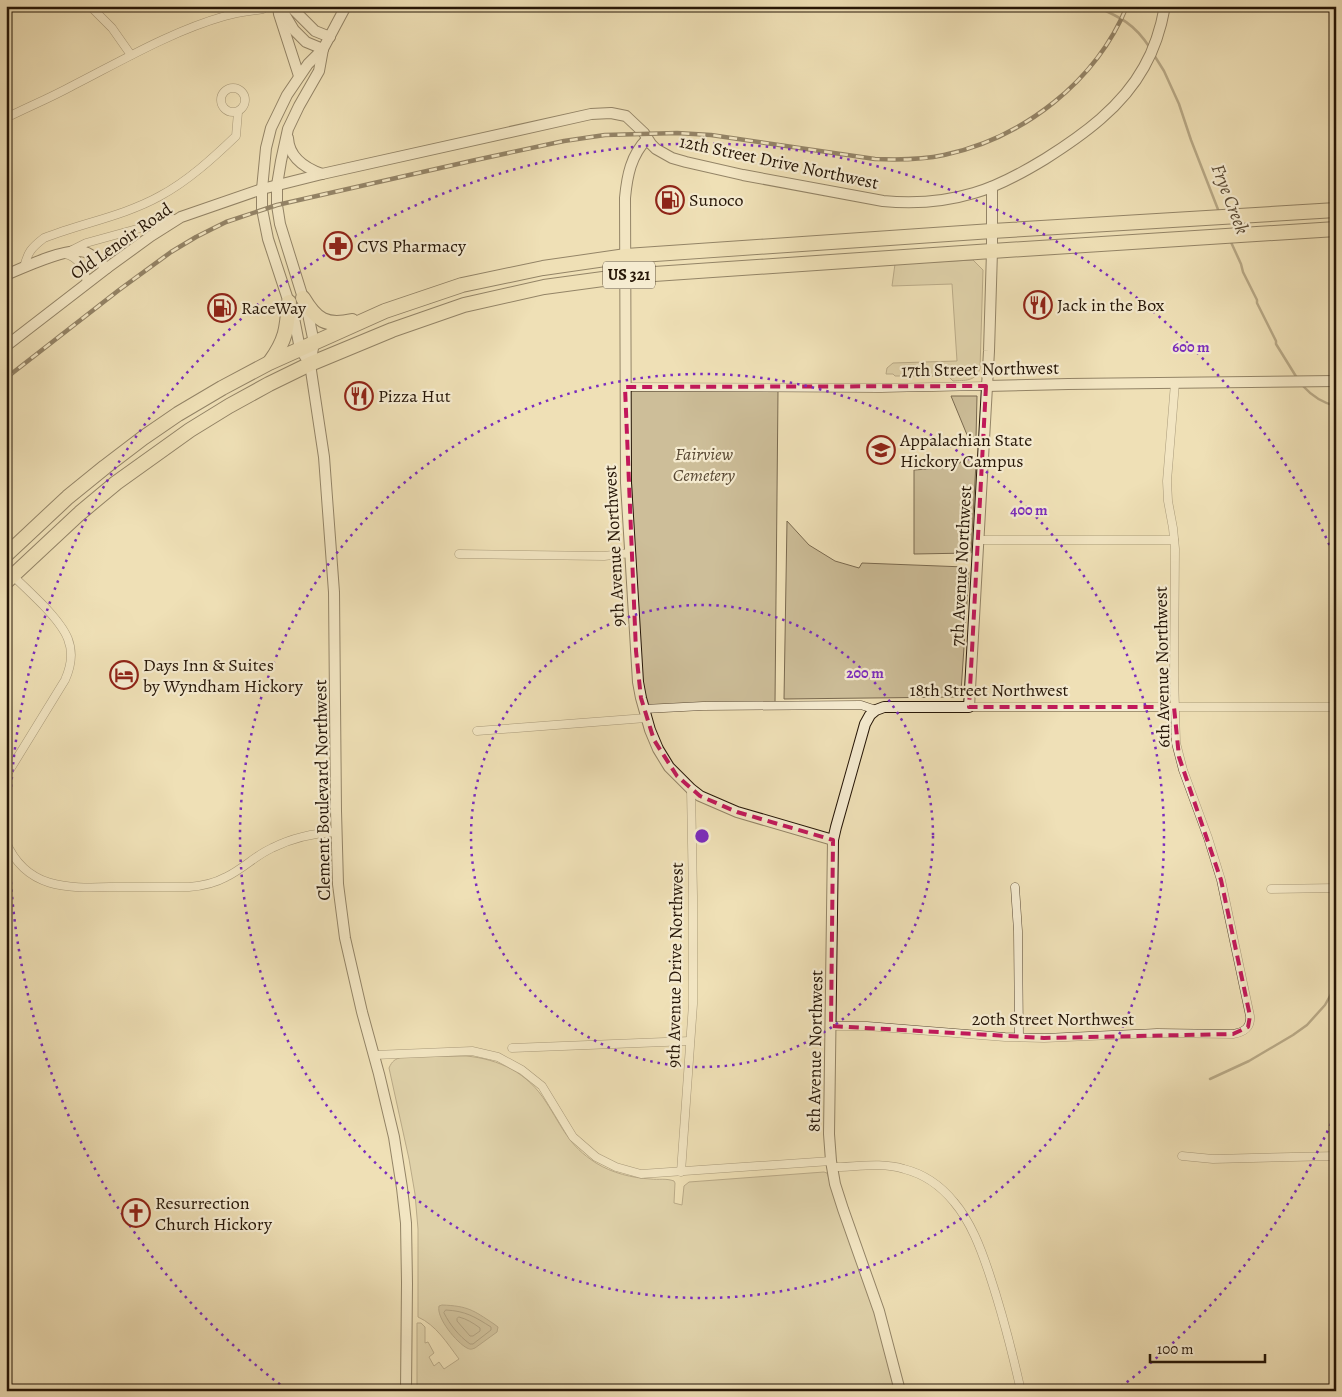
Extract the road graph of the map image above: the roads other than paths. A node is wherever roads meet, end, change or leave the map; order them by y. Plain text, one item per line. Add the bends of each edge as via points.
1 (90, 6) edge
2 (265, 6) edge
3 (280, 6) edge
4 (290, 6) edge
5 (346, 6) edge
6 (1165, 6) edge
7 (330, 37) junction
8 (323, 49) junction
9 (131, 55) junction
10 (300, 76) junction
11 (238, 112) dead end
12 (6, 118) edge
13 (288, 129) junction
14 (647, 139) junction
15 (322, 174) junction
16 (278, 186) junction
17 (992, 188) junction
18 (262, 190) junction
19 (1336, 210) edge
20 (181, 217) junction
21 (1336, 229) edge
22 (992, 231) junction
23 (992, 250) junction
24 (57, 255) junction
25 (626, 256) junction
26 (24, 267) junction
27 (107, 268) junction
28 (295, 273) junction
29 (6, 275) edge
30 (625, 276) junction
31 (282, 281) junction
32 (87, 283) junction
33 (303, 298) junction
34 (289, 302) junction
35 (375, 315) junction
36 (314, 343) junction
37 (6, 346) edge
38 (300, 349) junction
39 (269, 363) junction
40 (310, 364) junction
41 (1336, 381) edge
42 (1175, 383) junction
43 (986, 386) junction
44 (625, 387) junction
45 (978, 540) junction
46 (1174, 540) junction
47 (630, 553) junction
48 (459, 554) dead end
49 (6, 555) edge
50 (8, 576) edge
51 (1174, 706) junction
52 (969, 707) junction
53 (1336, 707) edge
54 (876, 710) junction
55 (645, 713) junction
56 (477, 731) dead end
57 (6, 776) edge
58 (691, 789) junction
59 (336, 832) junction
60 (833, 840) junction
61 (6, 842) edge
62 (1015, 887) dead end
63 (1336, 888) edge
64 (1271, 889) dead end
65 (831, 1026) junction
66 (1246, 1030) joint
67 (1019, 1037) junction
68 (690, 1041) junction
69 (512, 1048) dead end
70 (374, 1055) junction
71 (1182, 1156) dead end
72 (1336, 1156) edge
73 (832, 1164) junction
74 (681, 1172) junction
75 (406, 1391) edge
76 (900, 1391) edge
77 (1021, 1391) edge

1 - 9 street via 112,28
2 - 9 street via 214,19
3 - 8 street via 294,30 306,42
3 - 10 street via 279,14
4 - 7 street via 314,32
5 - 7 street
6 - 17 street, 12th Street Drive Northwest via 1148,61 1124,96 1070,143
7 - 8 street
8 - 10 street
8 - 13 street via 319,71
9 - 12 street
10 - 18 street via 271,128
11 - 26 street via 236,136 178,184 139,206 44,238 29,252
13 - 15 street via 288,146 293,155 305,166
13 - 16 street
14 - 15 street, 12th Street Drive Northwest via 626,116 596,113
14 - 17 street, 12th Street Drive Northwest via 656,149 686,162 883,201 929,202
14 - 25 street, 9th Avenue Northwest via 634,156 626,182
15 - 16 street, 12th Street Drive Northwest
16 - 18 street, 12th Street Drive Northwest
16 - 28 street, Clement Boulevard Northwest via 280,224
17 - 22 street, 7th Avenue Northwest
18 - 20 street, Old Lenoir Road
18 - 31 street, Clement Boulevard Northwest via 268,239
19 - 22 highway, US 321
20 - 24 street
20 - 27 street, Old Lenoir Road
21 - 23 highway, US 321
22 - 23 street, 7th Avenue Northwest
22 - 25 highway, US 321
23 - 30 highway, US 321
23 - 43 street, 7th Avenue Northwest
24 - 26 street
24 - 27 street via 85,252
24 - 32 street via 71,255 77,260
25 - 30 street, 9th Avenue Northwest
25 - 35 highway, US 321 via 543,268 462,285
26 - 29 street
27 - 32 street, Old Lenoir Road
28 - 31 street
28 - 33 street, Clement Boulevard Northwest
30 - 40 highway, US 321 via 544,287 464,305
30 - 44 street, 9th Avenue Northwest
31 - 34 street, Clement Boulevard Northwest
32 - 37 street, Old Lenoir Road
33 - 35 highway via 319,319 330,324
33 - 36 street, Clement Boulevard Northwest
34 - 38 street, Clement Boulevard Northwest
34 - 39 highway via 286,335
35 - 36 highway, US 321
36 - 38 highway, US 321
36 - 40 street, Clement Boulevard Northwest
38 - 39 highway, US 321
38 - 40 street, Clement Boulevard Northwest
39 - 49 highway, US 321 via 178,414 143,438 68,497
40 - 50 highway, US 321 via 229,406 153,455 80,512
40 - 59 street, Clement Boulevard Northwest via 323,450 333,567
41 - 42 street, 17th Street Northwest
42 - 43 street, 17th Street Northwest
42 - 46 street, 6th Avenue Northwest via 1167,481
43 - 44 street, 17th Street Northwest
43 - 45 street, 7th Avenue Northwest
44 - 47 street, 9th Avenue Northwest
45 - 46 street
45 - 52 street, 7th Avenue Northwest
46 - 51 street, 6th Avenue Northwest
47 - 48 street via 604,556
47 - 55 street, 9th Avenue Northwest via 638,682
50 - 57 street via 58,621 67,634 71,665
51 - 52 street, 18th Street Northwest
51 - 53 street, 18th Street Northwest
51 - 66 street, 6th Avenue Northwest via 1179,757 1213,851 1225,898 1250,1016
52 - 54 street, 18th Street Northwest via 890,707
54 - 55 street, 18th Street Northwest via 861,705 703,706
54 - 60 street, 8th Avenue Northwest via 865,724
55 - 56 street, 18th Street Northwest
55 - 58 street, 9th Avenue Northwest via 663,758
58 - 60 street, 9th Avenue Northwest via 737,812
58 - 68 street, 9th Avenue Drive Northwest via 693,1004
59 - 61 street via 296,838 271,848 228,877 189,887 78,888 56,885 26,870
59 - 70 street, Clement Boulevard Northwest via 338,884 346,938
60 - 65 street, 8th Avenue Northwest
62 - 67 street
63 - 64 street
65 - 67 street, 20th Street Northwest
65 - 73 street, 8th Avenue Northwest via 829,1134
66 - 67 street, 20th Street Northwest via 1233,1034
68 - 69 street
68 - 74 street, 9th Avenue Drive Northwest
70 - 74 street via 472,1051 498,1056 542,1086 573,1137 596,1157 641,1174
70 - 75 street, Clement Boulevard Northwest via 394,1137 406,1223
71 - 72 street via 1213,1159
73 - 74 street
73 - 76 street, 8th Avenue Northwest via 835,1184 879,1311
73 - 77 street via 904,1168 932,1181 955,1202 986,1264 1003,1316

